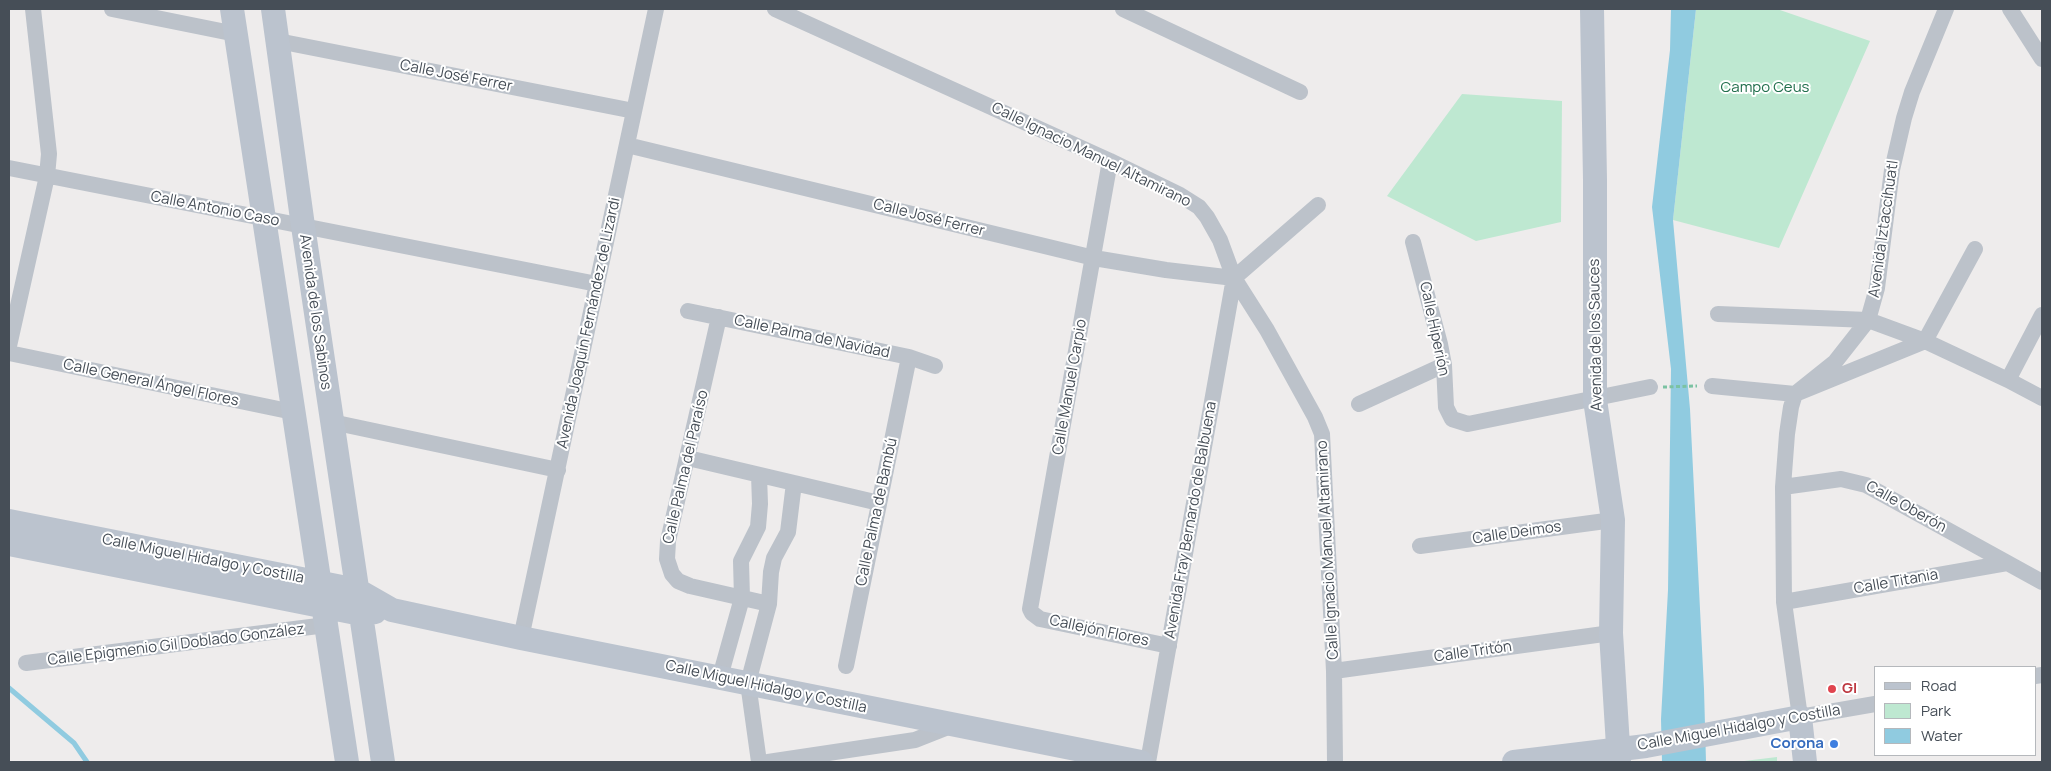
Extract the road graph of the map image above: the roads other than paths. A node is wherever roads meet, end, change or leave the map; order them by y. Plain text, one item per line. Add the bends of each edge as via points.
1 (34, 9) edge
2 (112, 9) edge
3 (232, 9) edge
4 (273, 9) edge
5 (656, 9) edge
6 (775, 9) edge
7 (1123, 9) edge
8 (1592, 9) edge
9 (1946, 9) edge
10 (2010, 9) edge
11 (236, 34) junction
12 (278, 41) junction
13 (2042, 59) edge
14 (1300, 92) dead end
15 (634, 111) junction
16 (627, 145) junction
17 (1110, 161) junction
18 (9, 168) edge
19 (47, 176) junction
20 (1318, 205) dead end
21 (263, 218) junction
22 (303, 226) junction
23 (1413, 242) dead end
24 (1975, 249) dead end
25 (1094, 258) junction
26 (1234, 278) junction
27 (597, 284) junction
28 (688, 311) dead end
29 (1718, 314) dead end
30 (2042, 315) edge
31 (719, 318) junction
32 (1868, 320) junction
33 (1924, 341) junction
34 (9, 346) edge
35 (9, 354) edge
36 (909, 357) junction
37 (936, 366) dead end
38 (1444, 366) junction
39 (2008, 380) junction
40 (1712, 386) road end
41 (1650, 387) road end
42 (1796, 394) junction
43 (2042, 398) edge
44 (1595, 400) junction
45 (1359, 404) dead end
46 (293, 412) junction
47 (332, 422) junction
48 (688, 458) junction
49 (558, 470) junction
50 (759, 475) junction
51 (794, 483) junction
52 (1783, 487) junction
53 (879, 503) junction
54 (1613, 520) junction
55 (9, 521) edge
56 (9, 544) edge
57 (1420, 546) dead end
58 (2007, 562) junction
59 (319, 582) junction
60 (2042, 582) edge
61 (357, 590) junction
62 (742, 598) junction
63 (1784, 602) junction
64 (769, 604) junction
65 (392, 610) junction
66 (1032, 613) joint
67 (361, 614) junction
68 (324, 616) junction
69 (1611, 633) junction
70 (521, 638) junction
71 (1169, 646) junction
72 (26, 663) dead end
73 (846, 666) dead end
74 (1334, 671) junction
75 (720, 677) junction
76 (748, 683) junction
77 (1874, 704) edge
78 (1800, 717) junction
79 (953, 725) junction
80 (1618, 756) edge
81 (347, 762) edge
82 (383, 762) edge
83 (759, 762) edge
84 (768, 762) edge
85 (1140, 762) edge
86 (1148, 762) edge
87 (1335, 762) edge
88 (1514, 762) edge
89 (1806, 762) edge

1 - 19 street via 49,154
2 - 11 street
3 - 11 main road
4 - 12 main road, Avenida de los Sabinos
5 - 15 street, Avenida Joaquín Fernández de Lizardi
6 - 17 street, Calle Ignacio Manuel Altamirano
7 - 14 street
8 - 44 main road, Avenida de los Sauces
9 - 32 street, Avenida Iztaccíhuatl via 1904,118 1892,170 1877,288
10 - 13 street
11 - 21 main road
12 - 15 street, Calle José Ferrer
12 - 22 main road, Avenida de los Sabinos
15 - 16 street, Avenida Joaquín Fernández de Lizardi
16 - 25 street, Calle José Ferrer
16 - 27 street, Avenida Joaquín Fernández de Lizardi
17 - 25 street, Calle Manuel Carpio
17 - 26 street, Calle Ignacio Manuel Altamirano via 1199,207 1217,234
18 - 19 street, Calle Antonio Caso
19 - 21 street, Calle Antonio Caso
19 - 34 street
20 - 26 street
21 - 22 street, Calle Antonio Caso
21 - 46 main road
22 - 27 street, Calle Antonio Caso
22 - 47 main road, Avenida de los Sabinos
23 - 38 street, Calle Hiperión
24 - 33 street
25 - 26 street, Calle José Ferrer
25 - 66 street, Calle Manuel Carpio via 1030,609
26 - 71 street, Avenida Fray Bernardo de Balbuena
26 - 74 street, Calle Ignacio Manuel Altamirano via 1272,339 1322,434
27 - 49 street, Avenida Joaquín Fernández de Lizardi
28 - 31 street, Calle Palma de Navidad
29 - 32 street
30 - 39 street
31 - 36 street, Calle Palma de Navidad
31 - 48 street, Calle Palma del Paraíso
32 - 33 street
32 - 42 street, Avenida Iztaccíhuatl via 1835,362
33 - 39 street
33 - 42 street
35 - 46 street, Calle General Ángel Flores
36 - 37 street, Calle Palma de Navidad
36 - 53 street, Calle Palma de Bambú
38 - 44 street, Calle Hiperión via 1447,411 1452,420 1461,424
38 - 45 street
39 - 43 street
40 - 42 street
41 - 44 street
42 - 52 street via 1788,418
44 - 54 main road, Avenida de los Sauces
46 - 59 main road
47 - 49 street
47 - 61 main road, Avenida de los Sabinos
48 - 50 street
48 - 62 street, Calle Palma del Paraíso via 668,541 669,568 678,581 690,586
49 - 70 street, Avenida Joaquín Fernández de Lizardi
50 - 51 street
50 - 62 street via 760,516 741,561
51 - 53 street
51 - 64 street via 788,532 772,564
52 - 58 street, Calle Oberón via 1841,479 1858,482
52 - 63 street
53 - 73 street, Calle Palma de Bambú
54 - 57 street, Calle Deimos
54 - 69 main road, Avenida de los Sauces
55 - 59 main road, Calle Miguel Hidalgo y Costilla
56 - 68 main road, Calle Miguel Hidalgo y Costilla
58 - 60 street, Calle Oberón
58 - 63 street, Calle Titania
59 - 61 main road, Calle Miguel Hidalgo y Costilla
59 - 68 main road
61 - 65 main road, Calle Miguel Hidalgo y Costilla
61 - 67 main road, Avenida de los Sabinos
62 - 64 street, Calle Palma del Paraíso
62 - 75 street
63 - 78 street
64 - 76 street
65 - 67 main road, Calle Miguel Hidalgo y Costilla
65 - 70 main road, Calle Miguel Hidalgo y Costilla
66 - 71 street, Callejón Flores via 1040,619
67 - 68 main road, Calle Miguel Hidalgo y Costilla
67 - 82 main road, Avenida de los Sabinos
68 - 72 street, Calle Epigmenio Gil Doblado González
68 - 81 main road
69 - 74 street, Calle Tritón
69 - 80 main road, Avenida de los Sauces
70 - 75 main road, Calle Miguel Hidalgo y Costilla
71 - 86 street, Avenida Fray Bernardo de Balbuena
74 - 87 street, Calle Ignacio Manuel Altamirano
75 - 76 main road, Calle Miguel Hidalgo y Costilla
76 - 79 main road, Calle Miguel Hidalgo y Costilla
76 - 83 street
77 - 78 street, Calle Miguel Hidalgo y Costilla
78 - 80 main road, Calle Miguel Hidalgo y Costilla via 1646,746
78 - 89 main road
79 - 84 street via 915,740
79 - 85 main road, Calle Miguel Hidalgo y Costilla
80 - 88 main road, Calle Miguel Hidalgo y Costilla

